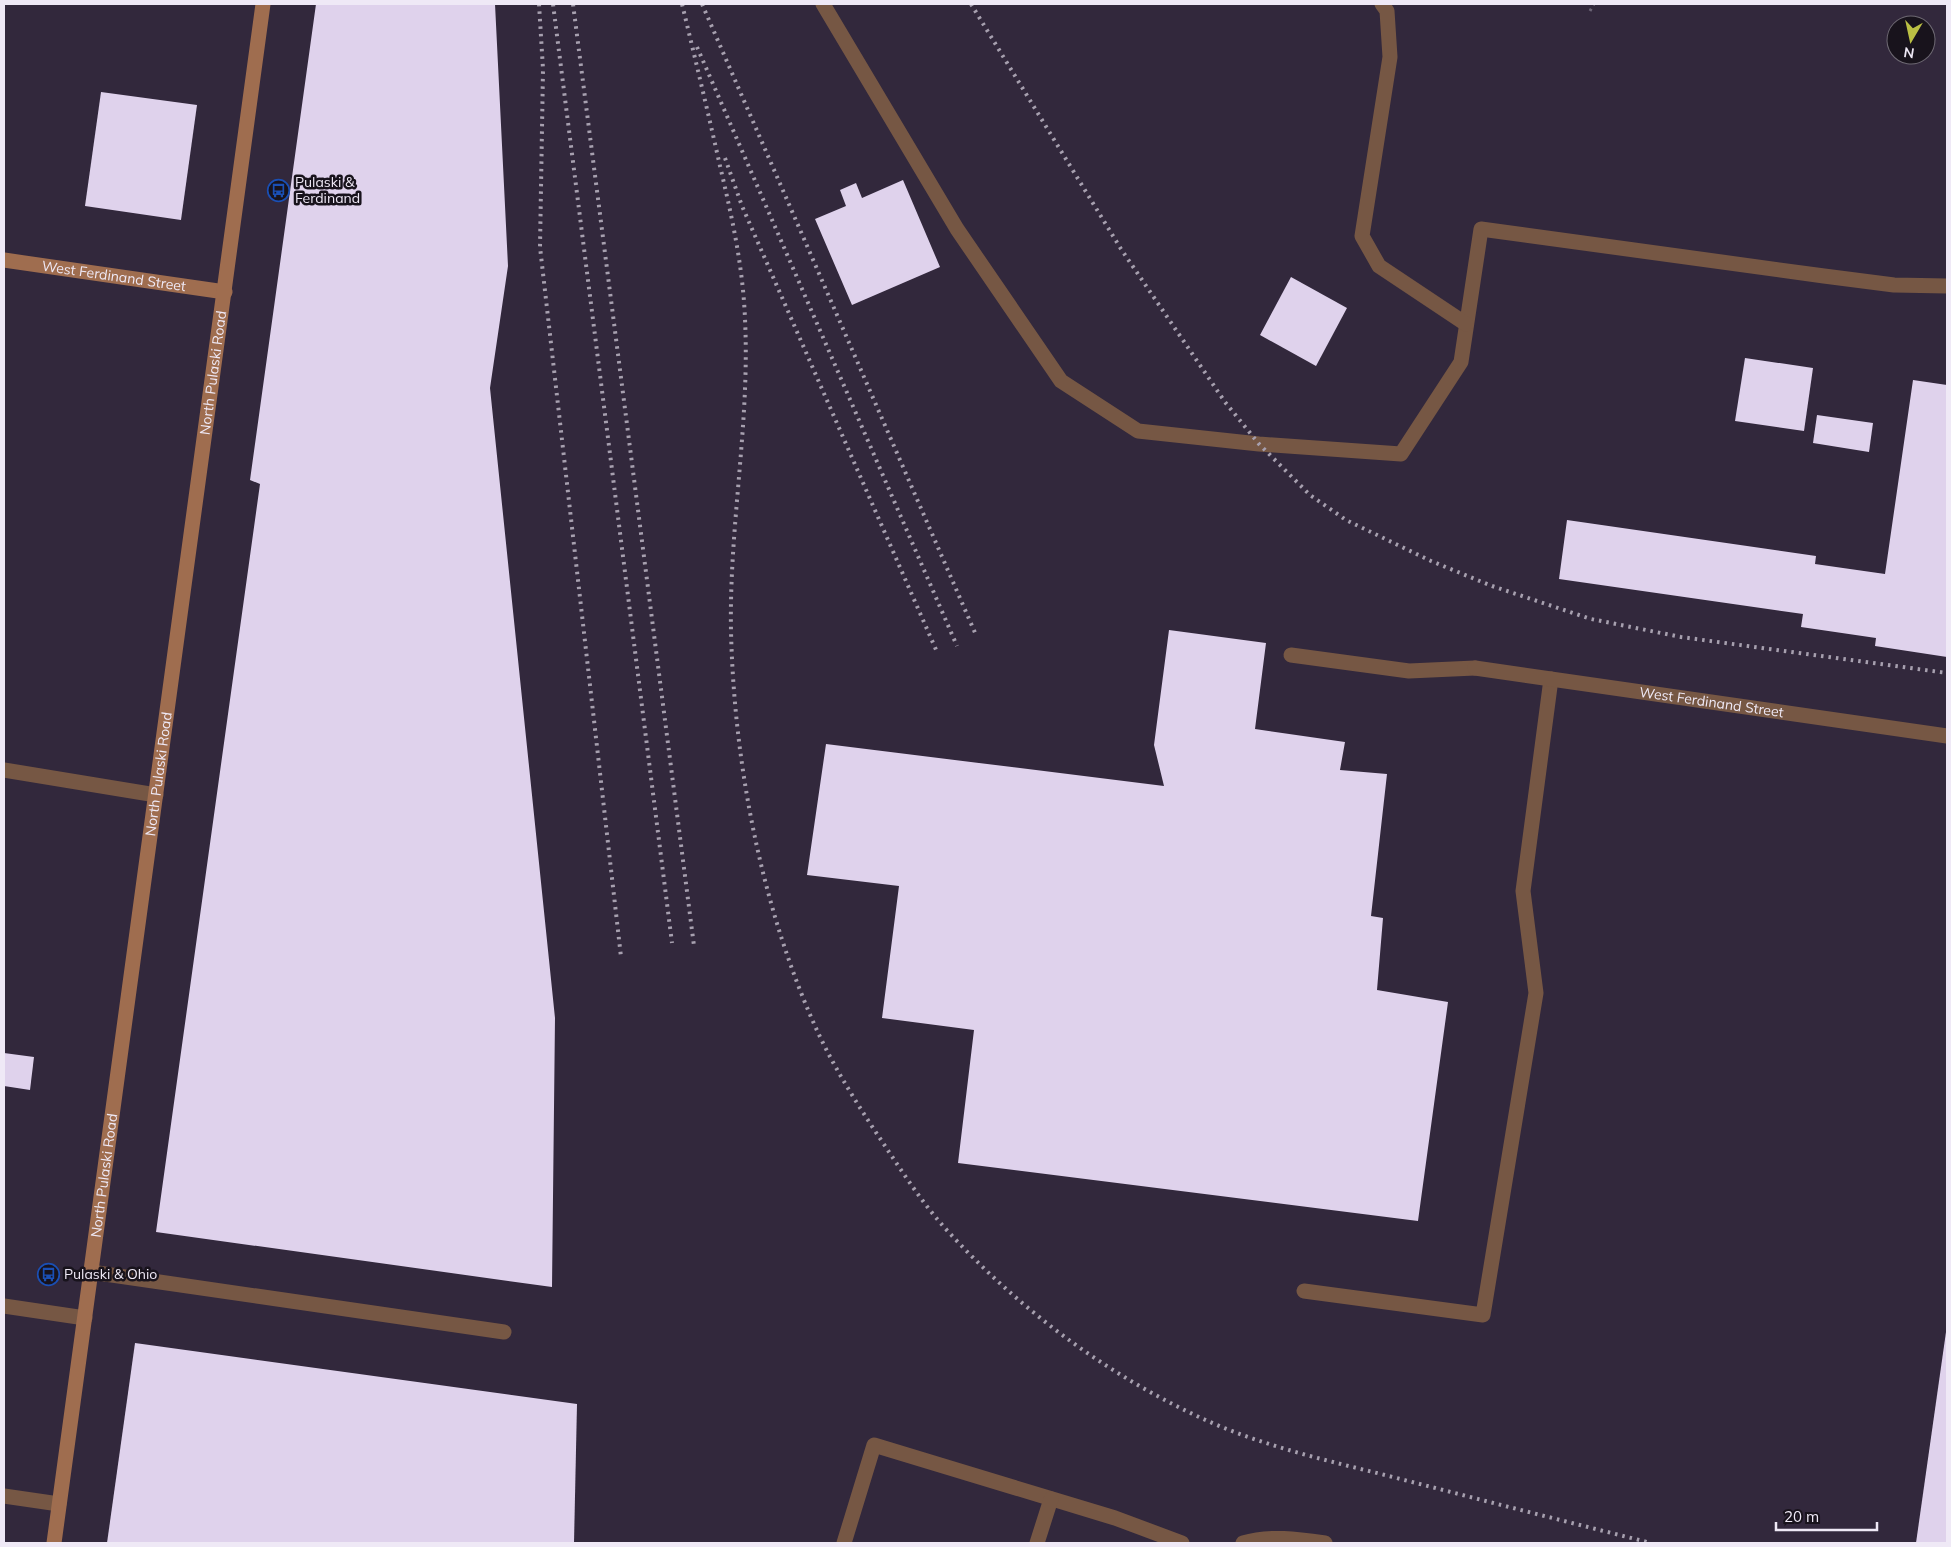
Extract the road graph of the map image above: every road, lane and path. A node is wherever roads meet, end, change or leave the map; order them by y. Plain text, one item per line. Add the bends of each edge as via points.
1 (263, 4) edge
2 (823, 4) edge
3 (1382, 4) edge
4 (1594, 4) edge
5 (1590, 11) dead end
6 (4, 260) edge
7 (1947, 286) edge
8 (225, 292) junction
9 (1466, 324) junction
10 (1291, 655) dead end
11 (1552, 679) junction
12 (1947, 736) edge
13 (4, 770) edge
14 (156, 795) junction
15 (91, 1272) junction
16 (1304, 1291) dead end
17 (4, 1306) edge
18 (85, 1318) junction
19 (504, 1332) dead end
20 (4, 1496) edge
21 (1051, 1499) junction
22 (59, 1504) junction
23 (54, 1543) edge
24 (844, 1543) edge
25 (1037, 1543) edge
26 (1182, 1543) edge
27 (1243, 1543) edge
28 (1325, 1543) edge

1 - 8 main road, North Pulaski Road
2 - 9 street via 957,230 1062,382 1138,431 1401,454 1461,362
3 - 9 street via 1387,11 1390,57 1362,236 1380,266
4 - 5 path
6 - 8 main road, West Ferdinand Street
7 - 9 street via 1894,285 1481,229
8 - 14 main road, North Pulaski Road
10 - 11 street, West Ferdinand Street via 1409,671 1475,668
11 - 12 street, West Ferdinand Street
11 - 16 street via 1523,891 1536,993 1483,1314
13 - 14 street
14 - 15 main road, North Pulaski Road
15 - 18 main road, North Pulaski Road
15 - 19 street
17 - 18 street
18 - 22 main road, North Pulaski Road
20 - 22 street
21 - 24 street via 874,1446
21 - 25 street
21 - 26 street
22 - 23 main road, North Pulaski Road
27 - 28 street via 1294,1538

